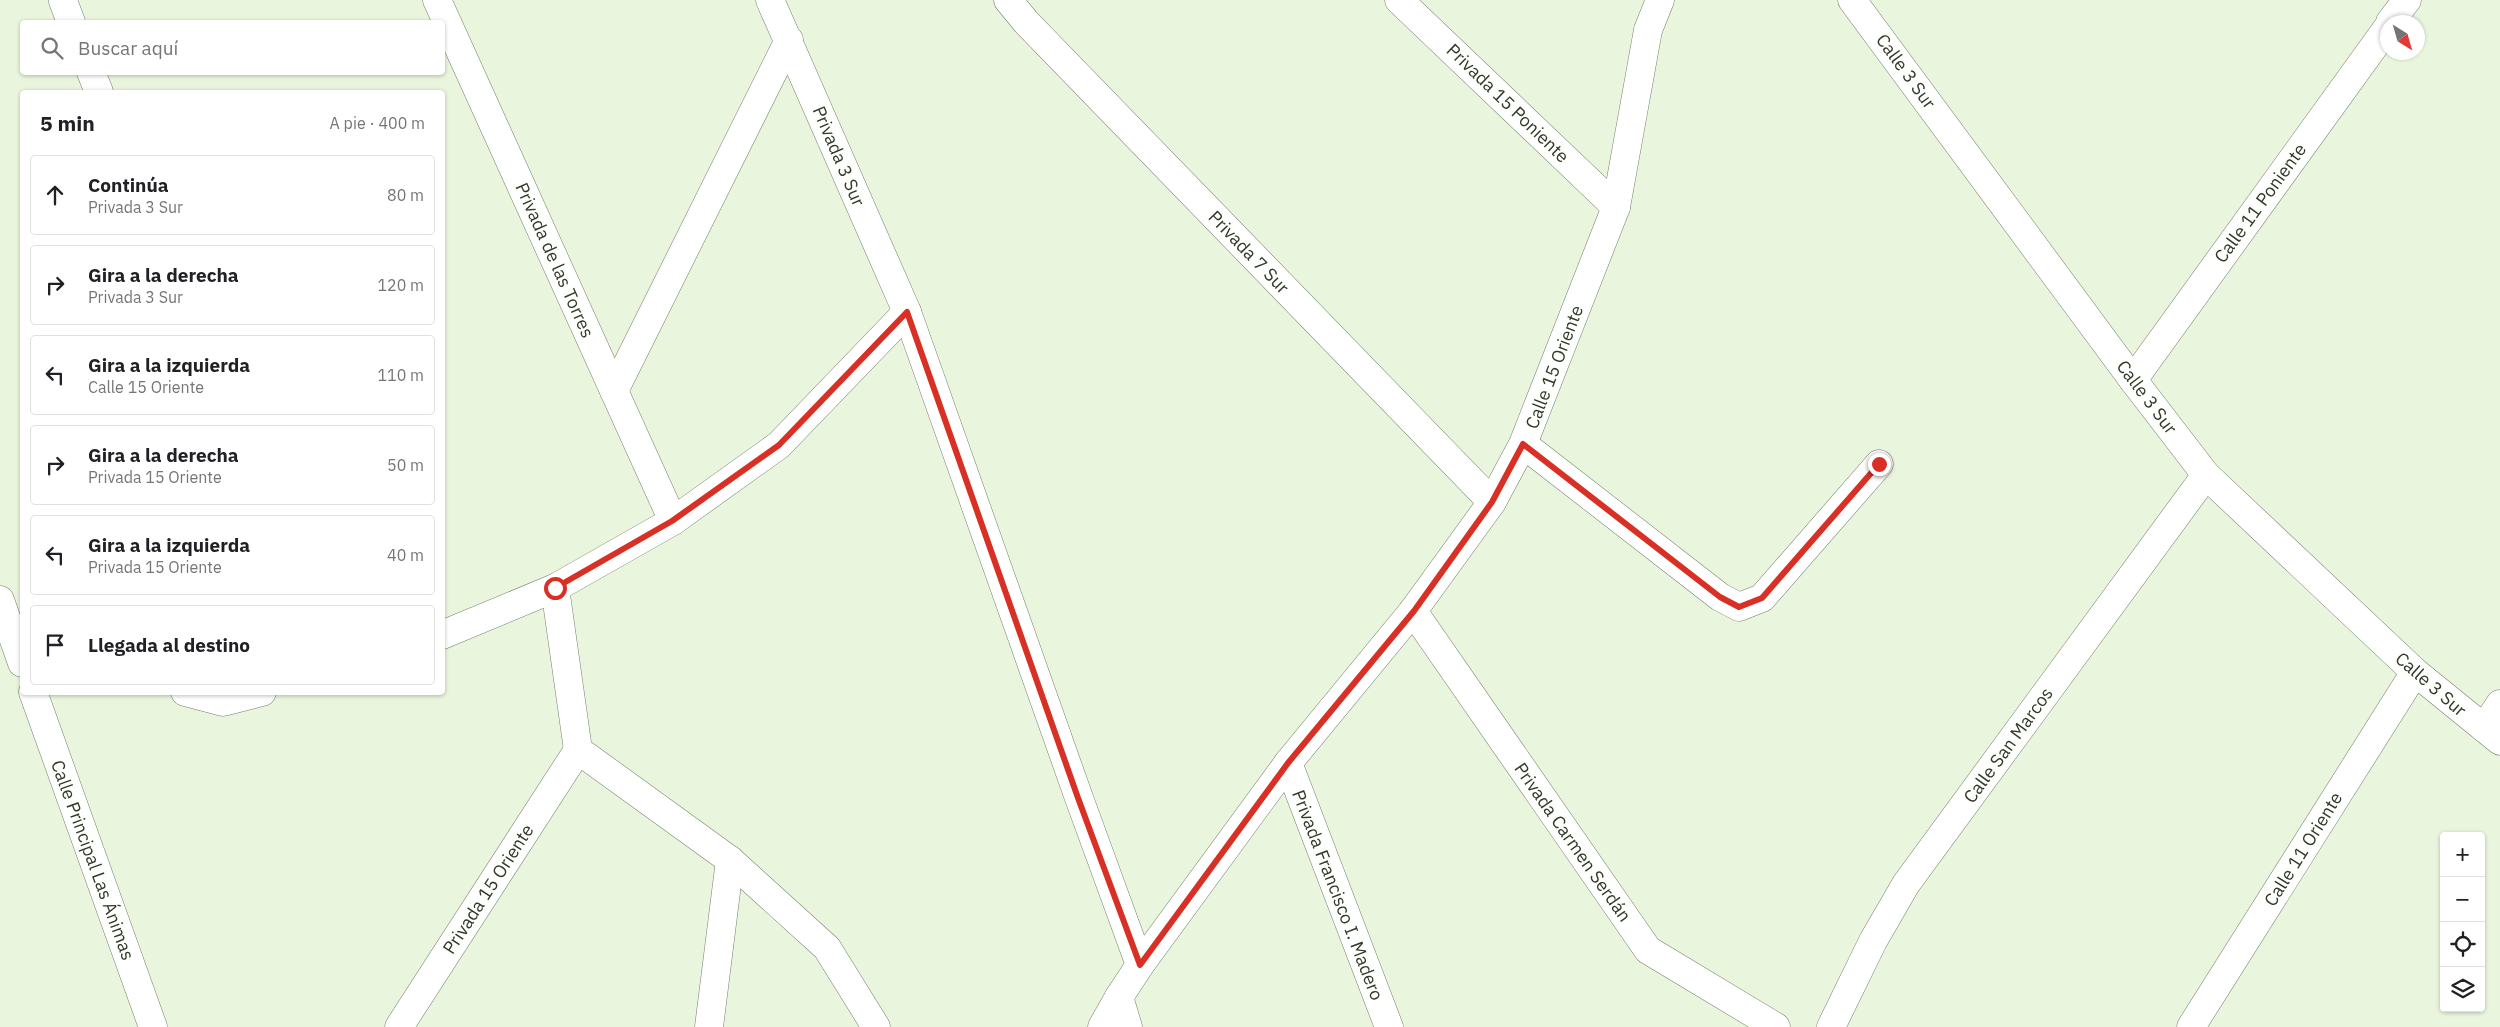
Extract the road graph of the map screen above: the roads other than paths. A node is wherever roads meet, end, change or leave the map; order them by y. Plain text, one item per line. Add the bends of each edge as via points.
1 (438, 0) edge
2 (770, 0) edge
3 (1008, 0) edge
4 (1399, 0) edge
5 (1660, 0) edge
6 (2407, 0) edge
7 (1864, 5) edge
8 (2395, 15) edge
9 (2380, 37) edge
10 (789, 40) junction
11 (92, 75) edge
12 (97, 90) edge
13 (1616, 206) junction
14 (907, 312) junction
15 (2133, 380) junction
16 (614, 391) junction
17 (1523, 444) junction
18 (1879, 464) dead end
19 (2206, 475) junction
20 (1492, 502) junction
21 (672, 521) junction
22 (555, 588) junction
23 (0, 600) edge
24 (1414, 611) junction
25 (445, 634) edge
26 (20, 650) edge
27 (2415, 672) junction
28 (34, 695) edge
29 (197, 695) edge
30 (250, 695) edge
31 (2500, 704) edge
32 (2492, 735) edge
33 (578, 750) junction
34 (1288, 763) junction
35 (730, 860) junction
36 (1140, 965) junction
37 (1119, 997) junction
38 (153, 1027) edge
39 (399, 1027) edge
40 (709, 1027) edge
41 (876, 1027) edge
42 (1102, 1027) edge
43 (1128, 1027) edge
44 (1389, 1027) edge
45 (1776, 1027) edge
46 (1831, 1027) edge
47 (2191, 1027) edge

1 - 16 street, Privada de las Torres
2 - 10 street, Privada 3 Sur
3 - 20 street, Privada 7 Sur
4 - 13 street, Privada 15 Poniente
5 - 13 street, Calle 15 Oriente via 1648,30
6 - 8 street
7 - 15 street, Calle 3 Sur
9 - 15 street, Calle 11 Poniente
10 - 14 street, Privada 3 Sur
10 - 16 street
11 - 12 street
13 - 17 street, Calle 15 Oriente
14 - 21 street via 779,445
14 - 36 street, Privada 3 Sur
15 - 19 street, Calle 3 Sur
16 - 21 street, Privada de las Torres
17 - 18 street via 1720,597 1739,607 1762,598
17 - 20 street, Calle 15 Oriente
19 - 27 street, Calle 3 Sur
19 - 46 street, Calle San Marcos via 1906,884
20 - 24 street, Calle 15 Oriente
21 - 22 street
22 - 25 street
22 - 33 street
23 - 26 street
24 - 34 street, Calle 15 Oriente
24 - 45 street, Privada Carmen Serdán via 1648,950
27 - 32 street, Calle 3 Sur
27 - 47 street, Calle 11 Oriente
28 - 38 street, Calle Principal Las Ánimas
29 - 30 street via 223,702
31 - 32 street
33 - 35 street
33 - 39 street, Privada 15 Oriente
34 - 36 street, Calle 15 Oriente
34 - 44 street, Privada Francisco I. Madero
35 - 40 street
35 - 41 street via 827,948
36 - 37 street, Calle 15 Oriente
37 - 42 street, Calle 15 Oriente
37 - 43 street

